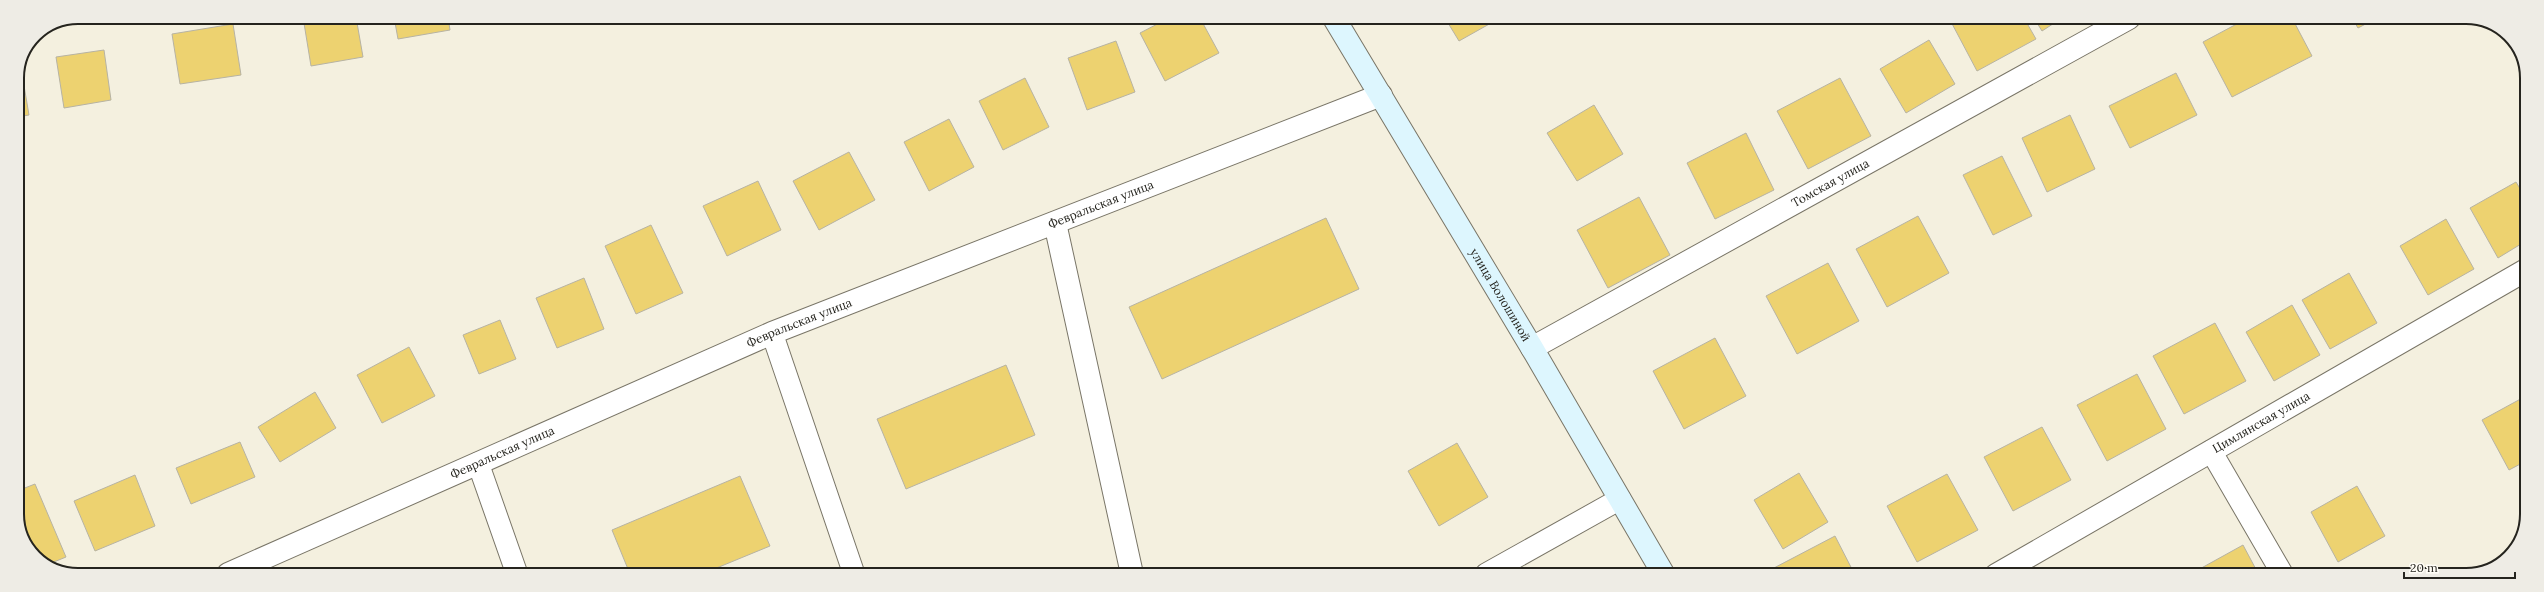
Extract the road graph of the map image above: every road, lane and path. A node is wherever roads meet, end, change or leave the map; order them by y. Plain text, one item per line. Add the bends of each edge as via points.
1 (1338, 24) edge
2 (2118, 24) edge
3 (1381, 95) junction
4 (1055, 223) junction
5 (2520, 273) edge
6 (772, 333) junction
7 (1532, 348) junction
8 (2211, 451) junction
9 (478, 463) junction
10 (1620, 499) junction
11 (242, 568) edge
12 (515, 568) edge
13 (852, 568) edge
14 (1131, 568) edge
15 (1497, 568) edge
16 (1660, 568) edge
17 (2008, 568) edge
18 (2279, 568) edge

1 - 3 street, улица Волошиной
2 - 7 street, Томская улица
3 - 4 street, Февральская улица
3 - 7 street, улица Волошиной
4 - 6 street, Февральская улица
4 - 14 street
5 - 8 street, Цимлянская улица
6 - 9 street, Февральская улица
6 - 13 lane
7 - 10 street, улица Волошиной
8 - 17 street, Цимлянская улица
8 - 18 lane
9 - 11 street, Февральская улица
9 - 12 lane
10 - 15 lane
10 - 16 street, улица Волошиной

